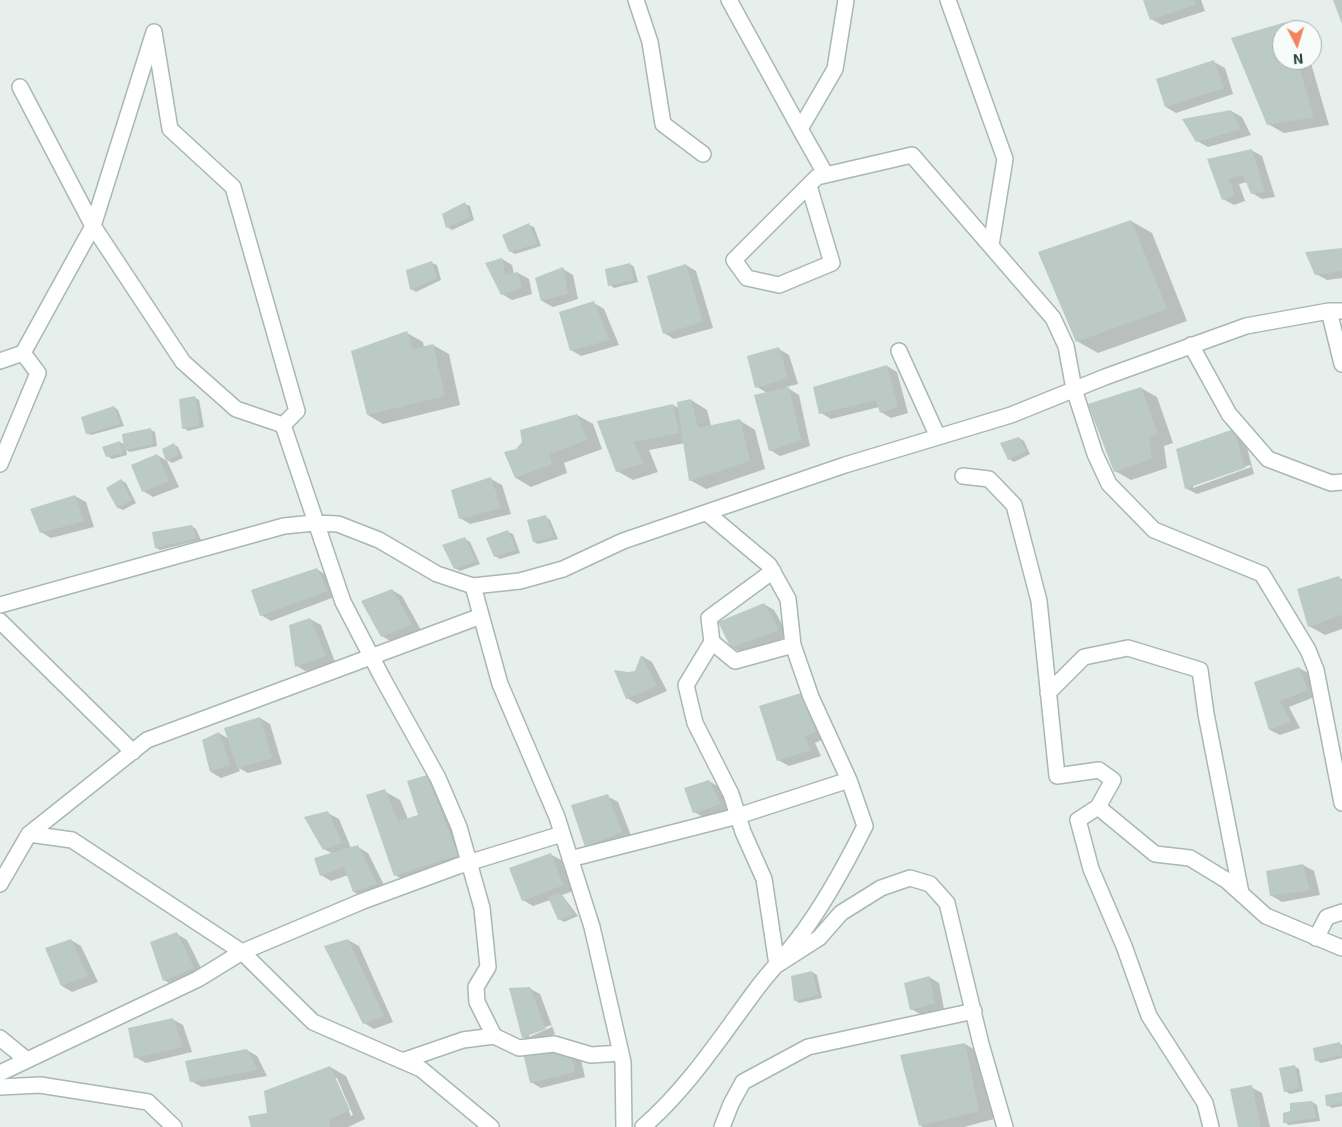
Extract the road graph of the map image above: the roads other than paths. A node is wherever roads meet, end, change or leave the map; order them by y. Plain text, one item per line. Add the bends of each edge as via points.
1 (636, 0) edge
2 (729, 0) edge
3 (846, 0) edge
4 (948, 0) edge
5 (20, 87) dead end
6 (800, 129) junction
7 (703, 154) dead end
8 (826, 176) junction
9 (809, 186) junction
10 (93, 226) junction
11 (991, 245) junction
12 (1335, 311) edge
13 (1191, 345) junction
14 (899, 351) dead end
15 (23, 353) junction
16 (0, 361) edge
17 (1342, 364) edge
18 (1074, 389) junction
19 (283, 425) junction
20 (938, 437) junction
21 (0, 464) edge
22 (963, 476) dead end
23 (1342, 482) edge
24 (707, 513) junction
25 (314, 523) junction
26 (773, 571) junction
27 (474, 586) junction
28 (0, 605) edge
29 (481, 616) junction
30 (0, 621) edge
31 (712, 642) junction
32 (793, 645) junction
33 (372, 657) junction
34 (1048, 693) junction
35 (133, 752) junction
36 (849, 780) junction
37 (1342, 803) edge
38 (1098, 807) junction
39 (738, 816) junction
40 (29, 834) junction
41 (562, 834) junction
42 (570, 859) junction
43 (468, 863) junction
44 (0, 884) edge
45 (1241, 893) junction
46 (1342, 912) edge
47 (1316, 938) junction
48 (1342, 948) edge
49 (242, 952) junction
50 (776, 965) junction
51 (974, 1011) junction
52 (494, 1036) junction
53 (0, 1038) edge
54 (621, 1053) junction
55 (27, 1060) junction
56 (402, 1060) junction
57 (0, 1073) edge
58 (0, 1087) edge
59 (174, 1127) edge
60 (491, 1127) edge
61 (624, 1127) edge
62 (643, 1127) edge
63 (722, 1127) edge
64 (1005, 1127) edge
65 (1212, 1127) edge

1 - 7 street via 650,42 663,124
2 - 6 street
3 - 6 street via 835,69
4 - 11 street via 1005,159
5 - 10 street
6 - 8 street
8 - 9 street via 817,177
8 - 11 street via 912,154
9 - 9 street via 734,260 747,278 780,285 832,263
10 - 15 street
10 - 19 street via 183,362 236,409
10 - 19 street via 154,32 170,129 233,187 297,411
11 - 18 street via 1054,318 1066,346
12 - 13 street via 1246,326
12 - 17 street
13 - 18 street
13 - 23 street via 1229,414 1268,459 1331,483
14 - 20 street
15 - 16 street
15 - 21 street via 38,373
18 - 20 street via 1011,415
18 - 37 street via 1095,454 1109,484 1154,530 1262,574 1308,650 1316,670
19 - 25 street
20 - 24 street
22 - 34 street via 989,479 1014,505 1039,601
24 - 26 street via 769,564
24 - 27 street via 623,541 563,569 520,581
25 - 27 street via 338,524 371,537 437,574
25 - 28 street via 284,526
25 - 33 street via 343,602
26 - 31 street via 709,618
26 - 32 street via 788,599
27 - 29 street
29 - 33 street
29 - 41 street via 500,684
30 - 35 street
31 - 32 street via 735,661
31 - 39 street via 686,685 695,723 731,794
32 - 36 street via 811,697
33 - 35 street via 148,740
33 - 43 street via 438,778 459,827
34 - 38 street via 1057,776 1099,770 1112,780
34 - 45 street via 1084,657 1128,648 1200,670
35 - 40 street
36 - 39 street
36 - 50 street via 866,826 831,891
38 - 45 street via 1155,854 1190,858
38 - 65 street via 1078,820 1091,869 1149,1016 1205,1103
39 - 42 street
39 - 50 street via 764,879
40 - 44 street
40 - 49 street via 72,840
41 - 42 street
41 - 43 street
42 - 54 street via 592,927
43 - 49 street via 363,901
43 - 52 street via 482,908 488,967 476,987 477,1002
45 - 47 street via 1266,916
46 - 47 street via 1327,917
47 - 48 street
49 - 55 street via 198,979
49 - 56 street via 313,1022
50 - 51 street via 819,938 841,913 881,888 910,878 930,884 947,903
50 - 62 street via 711,1052 664,1109
51 - 63 street via 808,1047 743,1082
51 - 64 street
52 - 54 street via 519,1048 554,1044 591,1055
52 - 56 street via 463,1040
53 - 55 street
54 - 61 street
55 - 57 street
56 - 60 street via 421,1069
58 - 59 street via 40,1085 148,1102

